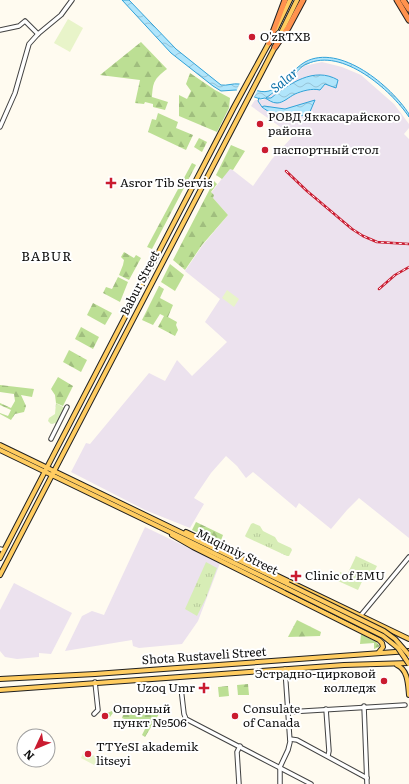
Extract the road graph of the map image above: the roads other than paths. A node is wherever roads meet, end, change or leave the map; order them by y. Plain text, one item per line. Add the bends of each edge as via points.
1 (72, 0) edge
2 (285, 0) edge
3 (290, 0) edge
4 (297, 0) edge
5 (304, 0) edge
6 (397, 0) edge
7 (403, 0) edge
8 (409, 9) edge
9 (409, 20) edge
10 (0, 30) edge
11 (38, 34) junction
12 (269, 44) junction
13 (275, 47) junction
14 (234, 107) junction
15 (241, 110) junction
16 (0, 127) edge
17 (109, 349) junction
18 (115, 353) junction
19 (67, 407) dead end
20 (51, 439) dead end
21 (0, 444) edge
22 (0, 450) edge
23 (47, 468) junction
24 (54, 471) junction
25 (45, 472) junction
26 (52, 476) junction
27 (100, 492) junction
28 (97, 497) junction
29 (147, 515) junction
30 (146, 520) junction
31 (11, 536) junction
32 (18, 540) junction
33 (2, 550) edge
34 (409, 557) edge
35 (0, 558) edge
36 (0, 575) edge
37 (287, 586) junction
38 (361, 615) junction
39 (372, 620) junction
40 (365, 633) junction
41 (409, 639) edge
42 (409, 651) edge
43 (378, 652) junction
44 (409, 655) edge
45 (395, 664) junction
46 (409, 664) edge
47 (285, 669) junction
48 (0, 679) edge
49 (95, 682) junction
50 (181, 688) dead end
51 (0, 690) edge
52 (409, 693) edge
53 (405, 705) dead end
54 (364, 706) junction
55 (326, 709) junction
56 (288, 712) junction
57 (94, 714) dead end
58 (290, 739) junction
59 (240, 746) junction
60 (328, 756) junction
61 (280, 767) junction
62 (367, 778) junction
63 (240, 784) edge
64 (280, 784) edge
65 (311, 784) edge
66 (367, 784) edge

1 - 11 street via 61,15
2 - 12 highway
3 - 12 main road
4 - 13 main road, Babur Street
5 - 13 highway
6 - 9 highway
7 - 8 highway
10 - 11 street via 19,26 25,21
11 - 16 street via 28,46 15,93
12 - 14 main road, Babur Street
13 - 15 main road, Babur Street
14 - 15 main road via 238,106
14 - 17 main road, Babur Street
15 - 18 main road, Babur Street
17 - 18 main road via 111,353
17 - 23 main road, Babur Street
18 - 24 main road, Babur Street
19 - 20 street
21 - 23 main road, Muqimiy Street
22 - 25 main road, Muqimiy Street
23 - 24 main road, Muqimiy Street
23 - 25 main road, Babur Street
24 - 26 main road, Babur Street
24 - 27 main road, Muqimiy Street
25 - 26 main road, Muqimiy Street
25 - 31 main road, Babur Street
26 - 28 main road, Muqimiy Street
26 - 32 main road, Babur Street
27 - 28 main road
27 - 29 main road, Muqimiy Street
28 - 30 main road, Muqimiy Street
29 - 37 main road, Muqimiy Street
29 - 38 main road via 199,537
30 - 37 main road, Muqimiy Street
30 - 40 main road via 193,547
31 - 32 main road
31 - 33 main road, Babur Street
32 - 36 main road, Babur Street
33 - 35 main road, Babur Street
34 - 38 street
37 - 44 main road, Muqimiy Street, bridge via 384,631
37 - 46 main road, Muqimiy Street, bridge via 381,635 398,648
38 - 39 main road
39 - 40 main road via 372,629
39 - 41 main road
40 - 43 main road via 382,643 383,648
42 - 43 main road, Shota Rustaveli Street
43 - 48 main road, Shota Rustaveli Street via 283,661
45 - 46 main road, Shota Rustaveli Street
45 - 47 main road, Shota Rustaveli Street
45 - 52 main road via 405,672
47 - 49 main road, Shota Rustaveli Street
47 - 56 street
49 - 51 main road, Shota Rustaveli Street
49 - 57 street via 98,710
50 - 59 street via 185,718
53 - 54 street
54 - 55 street
54 - 62 street
55 - 56 street
55 - 60 street
56 - 58 street
58 - 60 street
58 - 61 street via 289,748
59 - 61 street
59 - 63 street via 237,752
60 - 62 street
61 - 64 street
61 - 65 street
62 - 66 street

